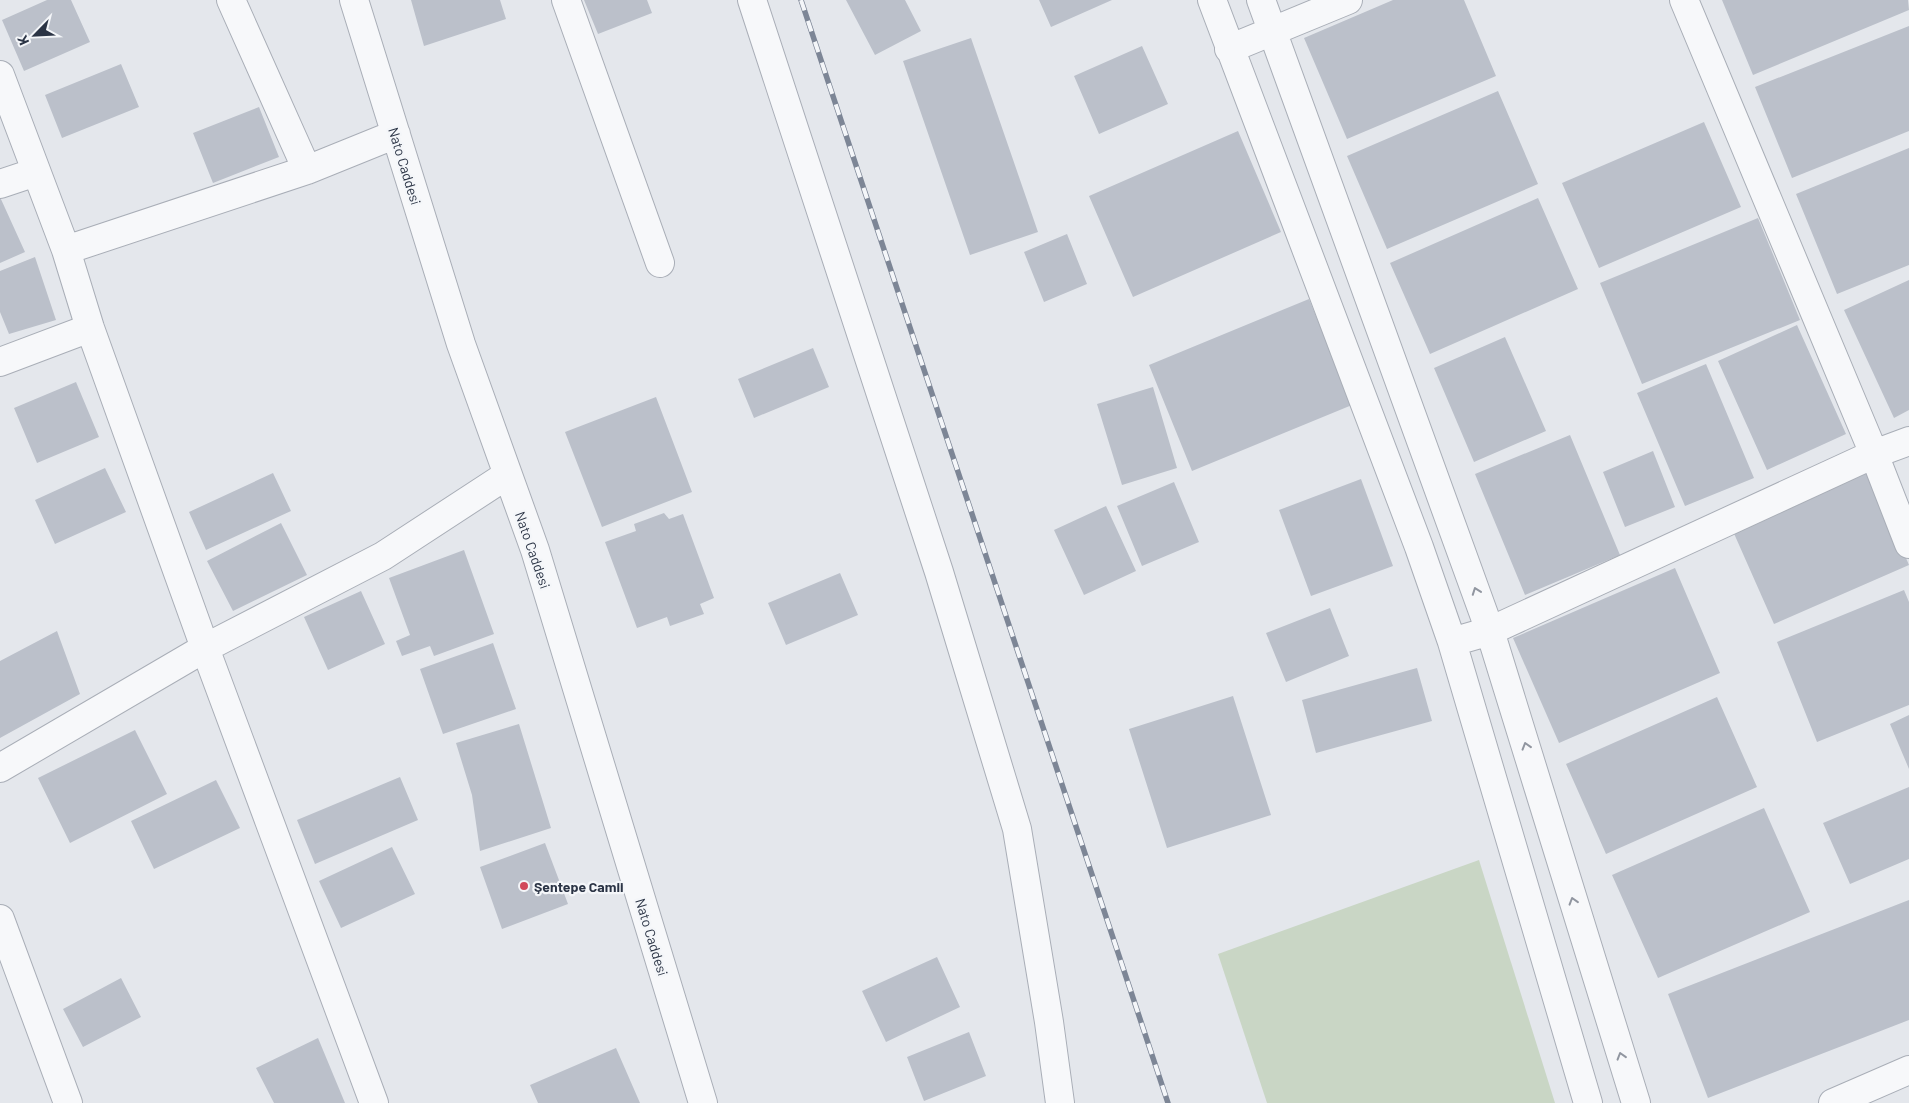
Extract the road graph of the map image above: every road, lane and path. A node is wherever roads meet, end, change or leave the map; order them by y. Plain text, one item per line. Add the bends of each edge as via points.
1 (231, 0) edge
2 (354, 0) edge
3 (566, 0) edge
4 (752, 0) edge
5 (1212, 0) edge
6 (1260, 0) edge
7 (1348, 0) edge
8 (1684, 0) edge
9 (1272, 31) junction
10 (1229, 48) junction
11 (0, 75) edge
12 (396, 134) junction
13 (307, 170) junction
14 (36, 172) junction
15 (0, 184) edge
16 (66, 250) junction
17 (660, 263) dead end
18 (90, 328) junction
19 (0, 362) edge
20 (1909, 441) edge
21 (1874, 454) junction
22 (507, 475) junction
23 (1909, 544) edge
24 (1490, 631) junction
25 (1452, 642) junction
26 (205, 648) junction
27 (0, 768) edge
28 (0, 919) edge
29 (1909, 1070) edge
30 (68, 1103) edge
31 (374, 1103) edge
32 (703, 1103) edge
33 (1060, 1103) edge
34 (1588, 1103) edge
35 (1636, 1103) edge
36 (1833, 1103) edge

1 - 13 street
2 - 12 street, Nato Caddesi
3 - 17 street
4 - 33 street via 939,572 1016,829
5 - 10 street
6 - 9 street
7 - 9 street
8 - 21 street
9 - 10 street
24 -> 9 street
10 - 25 street
11 - 14 street
12 - 13 street
12 - 22 street, Nato Caddesi via 461,344
13 - 16 street
14 - 15 street
14 - 16 street
16 - 18 street
18 - 19 street
18 - 26 street
20 - 21 street
21 - 23 street
21 - 24 street
22 - 26 street via 383,556
22 - 32 street, Nato Caddesi via 535,550
24 - 25 street
35 -> 24 street
25 - 34 street
26 - 27 street
26 - 31 street
28 - 30 street
29 - 36 street

